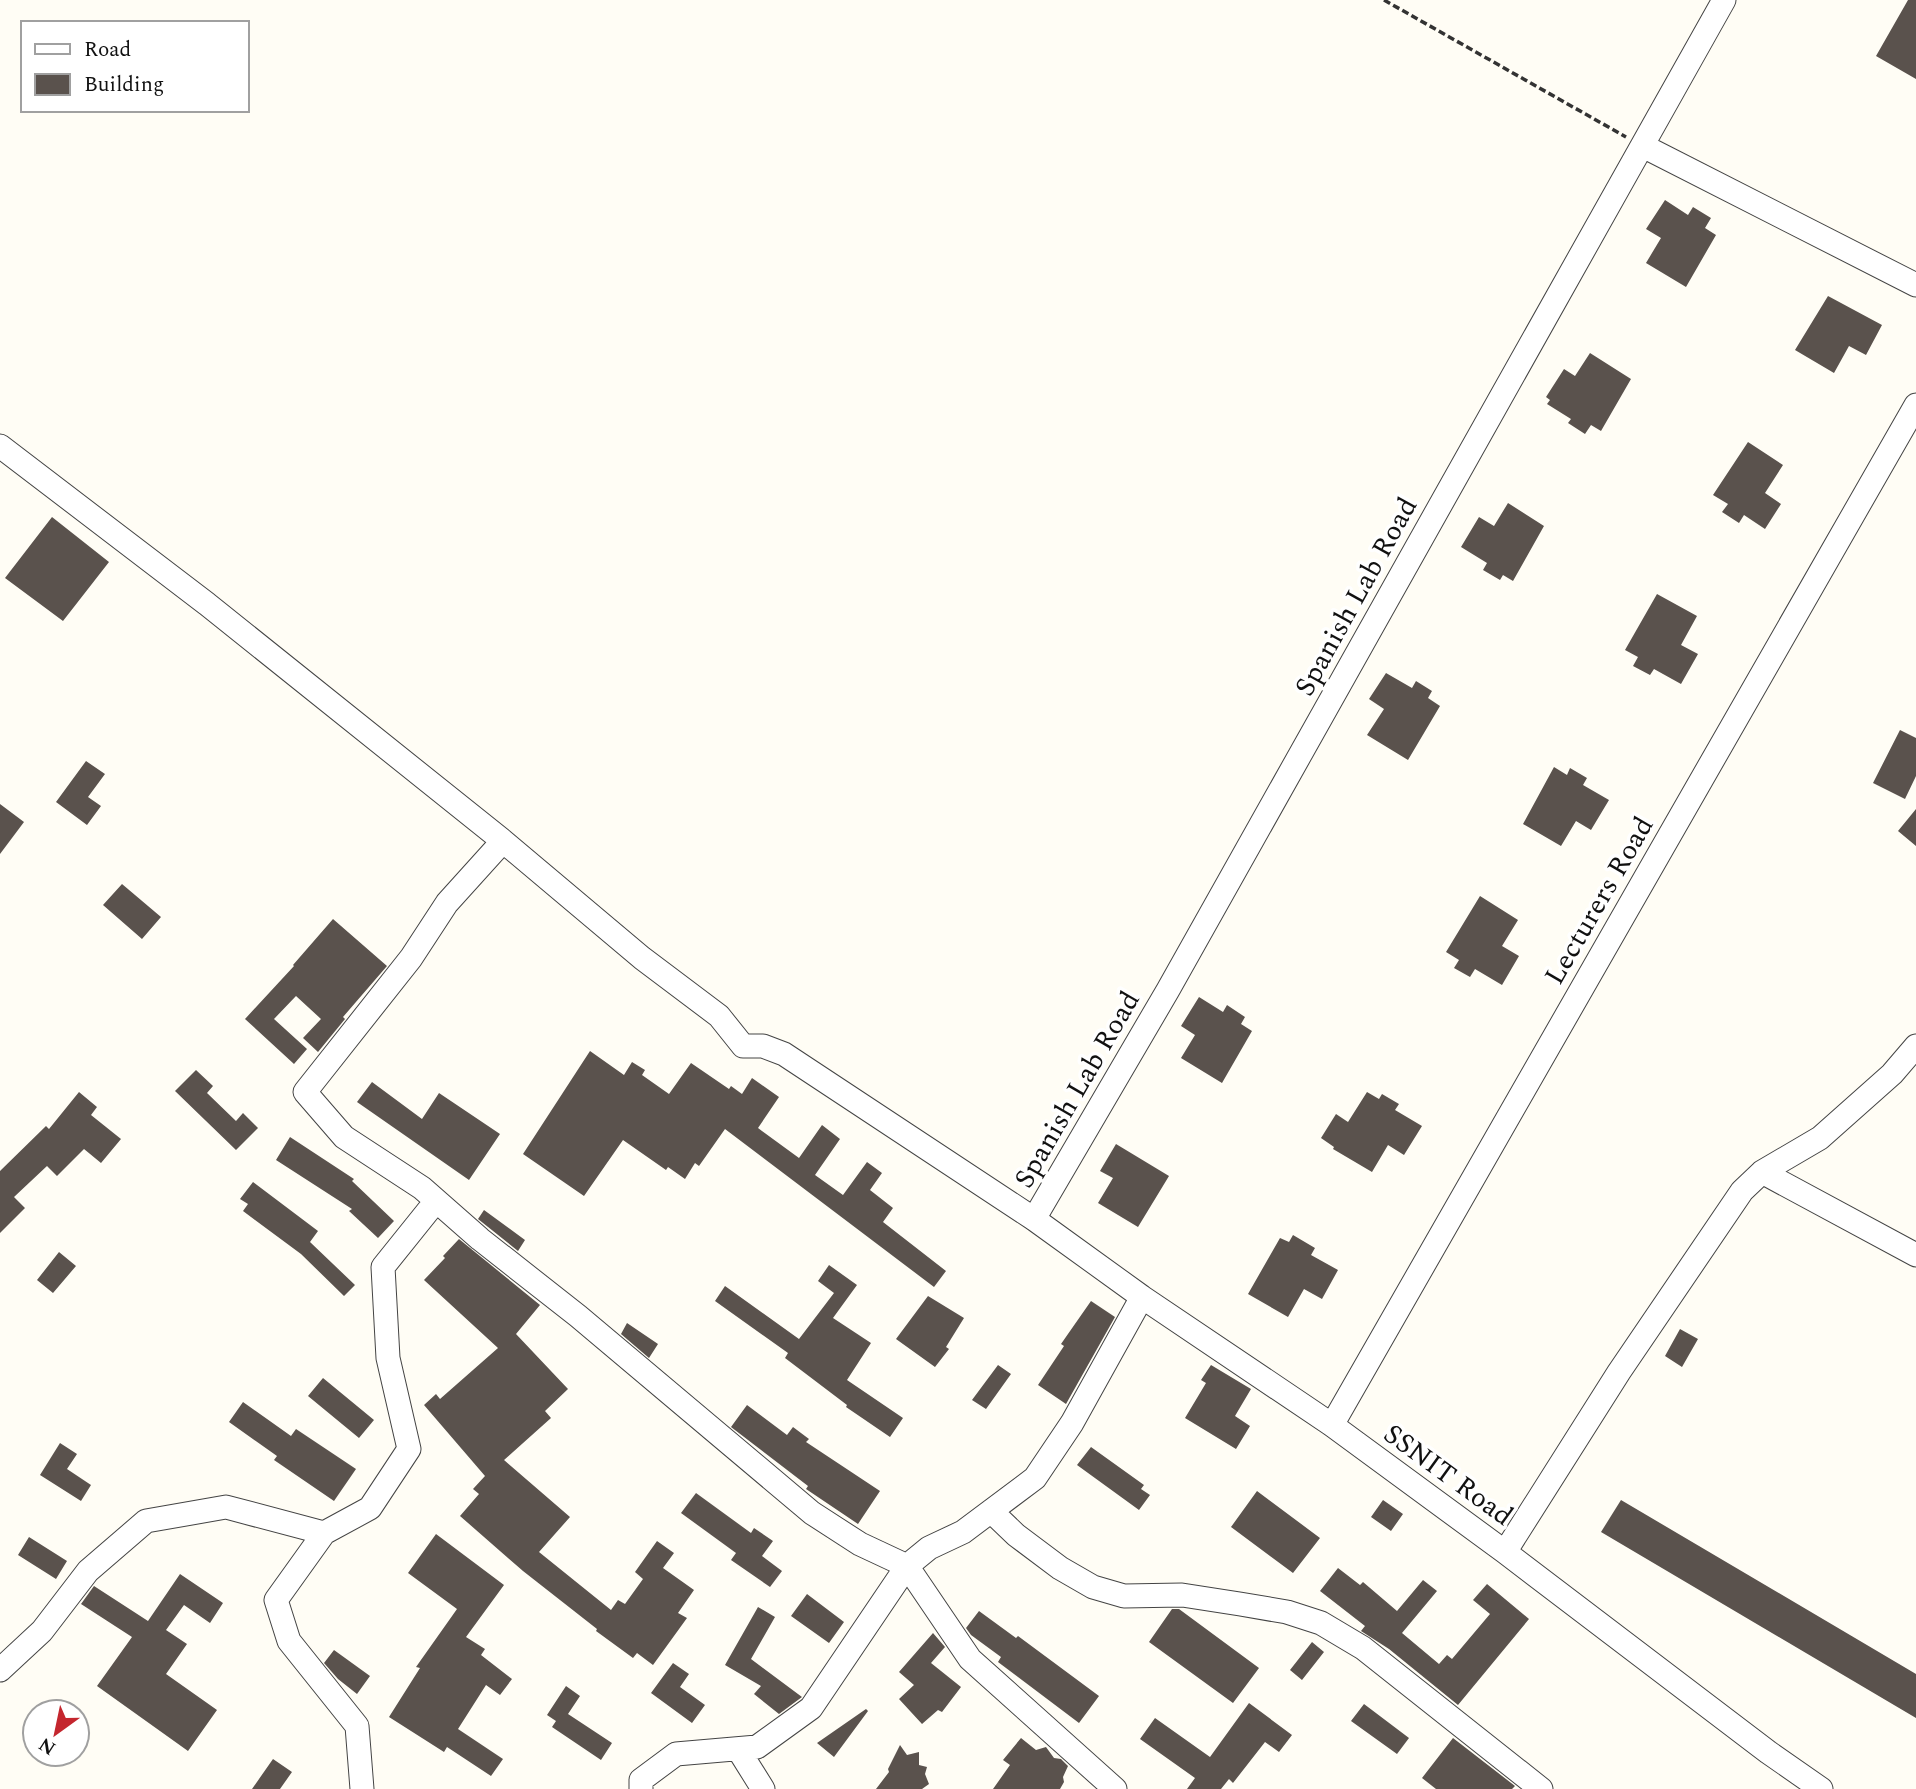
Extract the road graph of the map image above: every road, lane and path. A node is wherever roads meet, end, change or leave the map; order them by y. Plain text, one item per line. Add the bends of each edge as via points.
1 (1384, 0) edge
2 (1724, 0) edge
3 (1643, 146) junction
4 (1916, 285) edge
5 (1916, 405) edge
6 (0, 446) edge
7 (503, 841) junction
8 (1916, 1046) edge
9 (1762, 1172) junction
10 (436, 1201) junction
11 (1034, 1219) junction
12 (1916, 1255) edge
13 (1142, 1297) junction
14 (1332, 1425) junction
15 (991, 1511) junction
16 (324, 1533) junction
17 (1505, 1552) junction
18 (907, 1566) junction
19 (0, 1670) edge
20 (738, 1749) junction
21 (362, 1789) edge
22 (641, 1789) edge
23 (763, 1789) edge
24 (1115, 1789) edge
25 (1541, 1789) edge
26 (1821, 1789) edge

1 - 3 path
2 - 3 street, Spanish Lab Road
3 - 4 street
3 - 11 street, Spanish Lab Road via 1168,990
5 - 14 street, Lecturers Road
6 - 7 street, SSNIT Road via 207,604
7 - 10 street via 447,903 411,958 305,1092 344,1137
7 - 11 street, SSNIT Road via 719,1016 743,1046 763,1046 784,1054
8 - 9 street via 1892,1074 1820,1138
9 - 12 street
9 - 17 street via 1742,1191
10 - 16 street via 383,1267 388,1358 409,1449 370,1508
10 - 18 street via 812,1513 860,1544
11 - 13 street, SSNIT Road
13 - 14 street, SSNIT Road
13 - 15 street via 1072,1423 1035,1478
14 - 17 street, SSNIT Road
15 - 18 street
15 - 25 street via 1060,1568 1093,1587 1124,1596 1182,1595 1240,1604 1321,1623 1373,1656
16 - 19 street via 226,1507 146,1521 88,1571 42,1631
16 - 21 street via 276,1600 289,1641 356,1726
17 - 26 street, SSNIT Road
18 - 20 street via 811,1708 757,1747
18 - 24 street via 970,1659
20 - 22 street via 676,1754 640,1780
20 - 23 street

